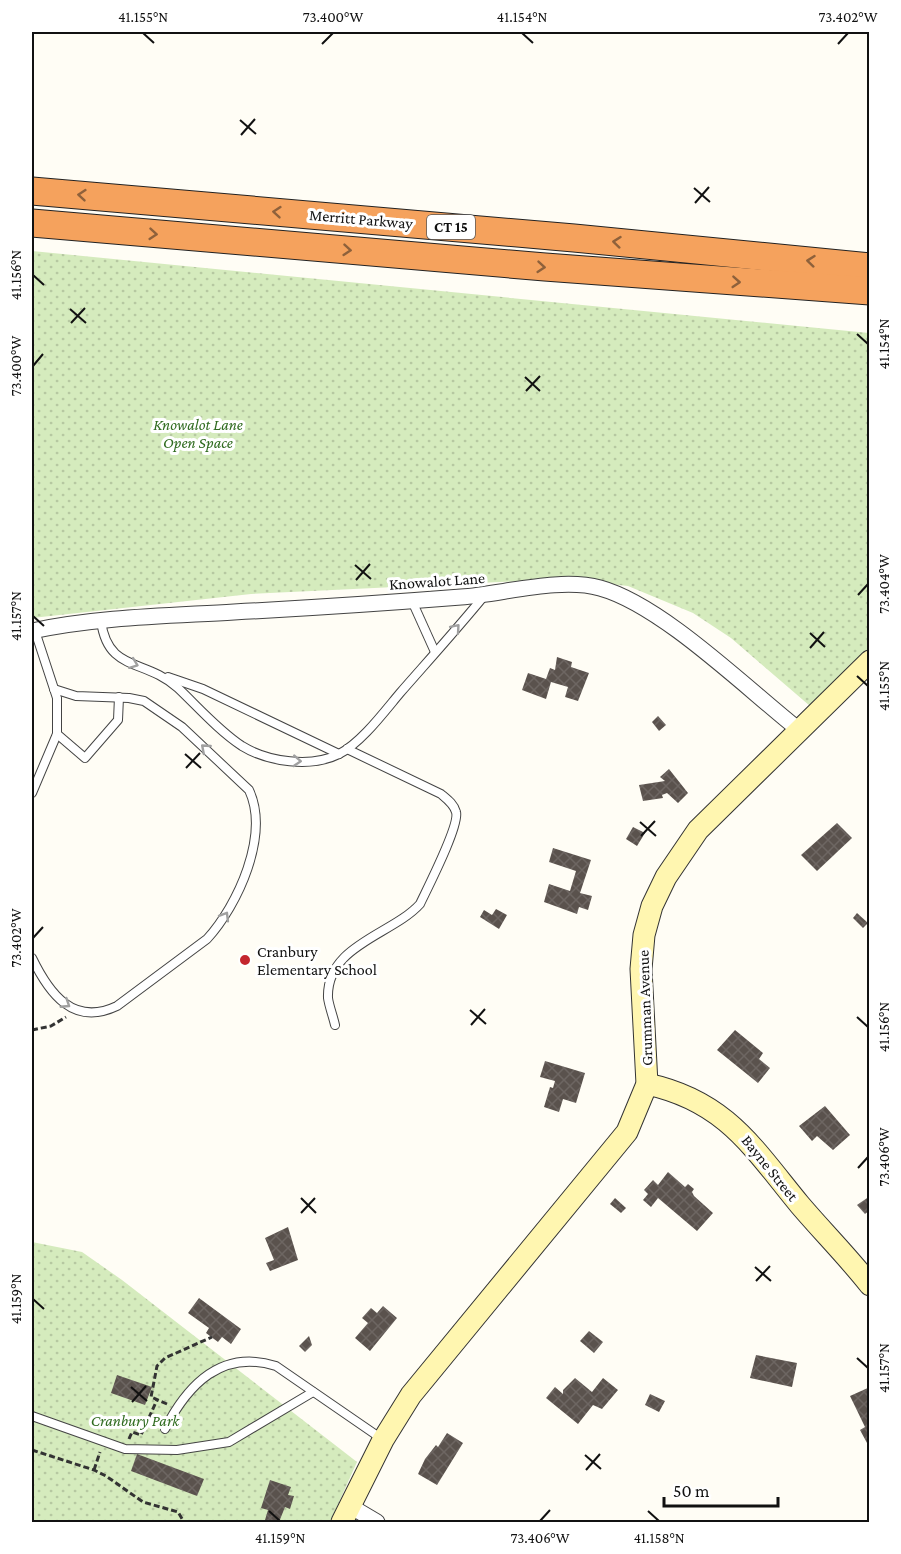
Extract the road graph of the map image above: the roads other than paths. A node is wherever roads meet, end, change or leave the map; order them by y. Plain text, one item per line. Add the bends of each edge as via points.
1 (32, 190) edge
2 (32, 223) edge
3 (870, 267) edge
4 (870, 291) edge
5 (484, 596) junction
6 (412, 601) junction
7 (102, 621) junction
8 (33, 631) edge
9 (435, 652) junction
10 (870, 661) edge
11 (164, 676) junction
12 (54, 689) junction
13 (119, 698) junction
14 (799, 730) junction
15 (57, 734) junction
16 (347, 749) junction
17 (339, 754) junction
18 (32, 793) edge
19 (32, 958) edge
20 (335, 1025) dead end
21 (647, 1084) junction
22 (870, 1285) edge
23 (313, 1392) junction
24 (32, 1416) edge
25 (165, 1429) dead end
26 (383, 1440) junction
27 (346, 1514) edge
28 (376, 1522) edge

3 -> 1 highway, Merritt Parkway / CT 15
2 -> 4 highway, Merritt Parkway / CT 15
5 - 6 street, Knowalot Lane
9 -> 5 lane
5 - 14 street, Knowalot Lane via 571,585 616,594 668,625
6 - 7 street, Knowalot Lane
6 - 9 lane
7 - 8 street, Knowalot Lane
7 -> 11 lane via 111,652
8 - 12 lane
9 - 16 lane
10 - 14 street, Grumman Avenue
11 - 17 lane via 203,688
11 -> 17 lane via 243,746 274,759 312,762
12 - 13 lane via 76,696
12 - 15 lane
13 - 15 lane via 118,720 85,758
19 -> 13 lane via 47,986 64,1003 76,1010 106,1012 207,939 219,926 250,855 257,818 255,803 241,780 182,728 144,701
14 - 21 street, Grumman Avenue via 698,831 666,877 652,906 641,969
15 - 18 lane
16 - 17 lane
16 - 20 lane via 441,794 457,813 420,904 336,966 328,999
21 - 22 street, Bayne Street via 701,1104 738,1129
21 - 26 street, Grumman Avenue via 627,1132 411,1395
23 - 24 lane via 229,1442 177,1450 125,1449
23 - 25 lane via 276,1366 255,1360 224,1364 176,1407
23 - 26 lane
26 - 27 street, Grumman Avenue
27 - 28 street

